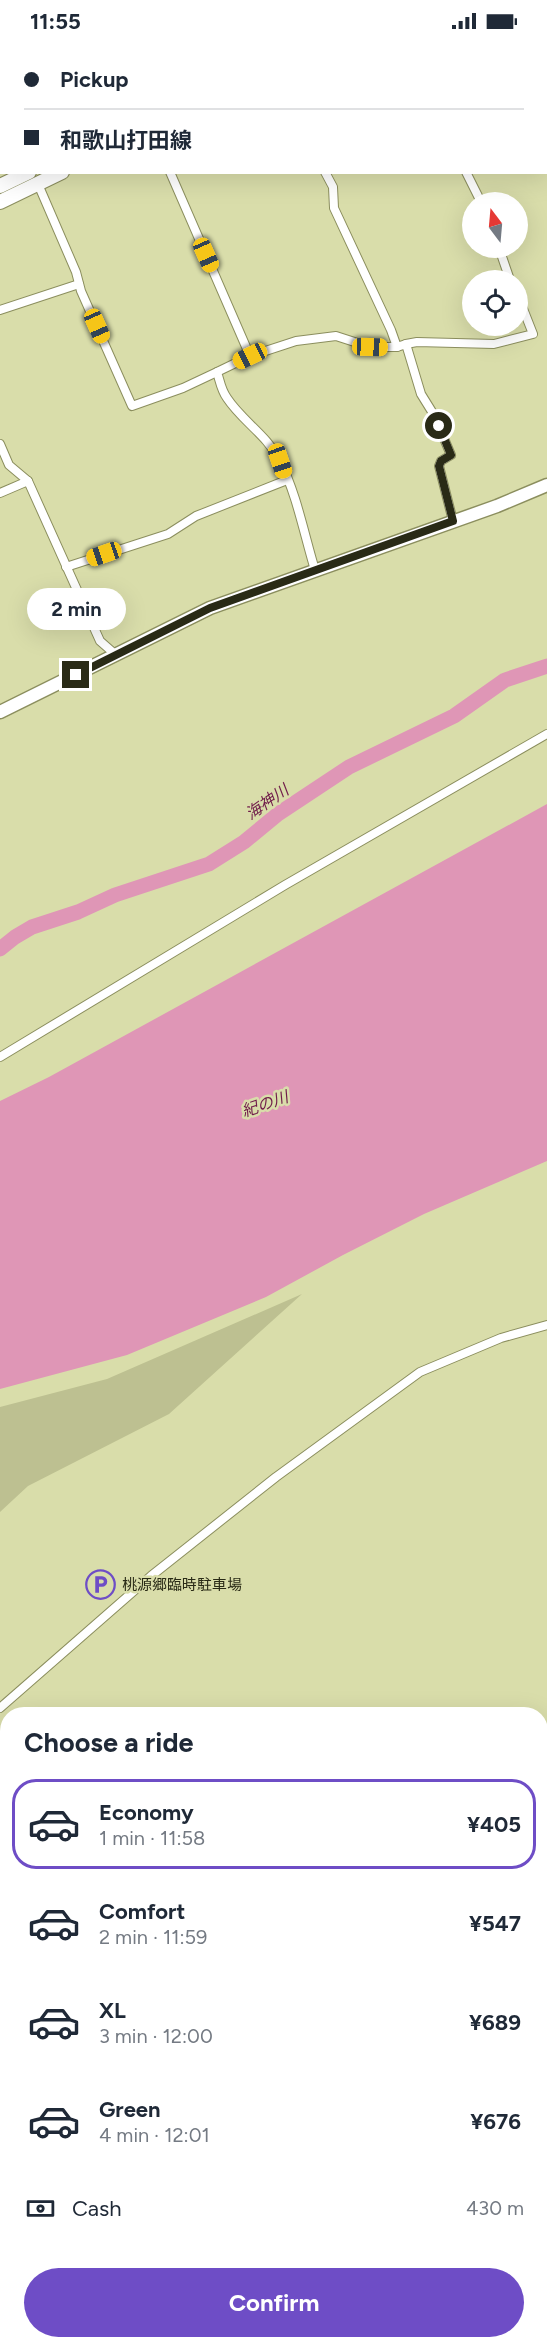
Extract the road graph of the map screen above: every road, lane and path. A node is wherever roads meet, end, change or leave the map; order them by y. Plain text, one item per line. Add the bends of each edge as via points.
1 (25, 174) edge
2 (58, 174) edge
3 (171, 174) edge
4 (326, 174) edge
5 (467, 174) edge
6 (38, 184) junction
7 (0, 186) edge
8 (476, 192) edge
9 (0, 202) edge
10 (79, 284) junction
11 (0, 310) edge
12 (528, 321) edge
13 (528, 335) edge
14 (525, 336) edge
15 (406, 344) junction
16 (397, 347) junction
17 (250, 356) junction
18 (217, 372) junction
19 (0, 444) edge
20 (287, 480) junction
21 (28, 481) junction
22 (547, 485) edge
23 (0, 493) edge
24 (453, 521) junction
25 (66, 567) junction
26 (315, 570) junction
27 (116, 655) junction
28 (0, 712) edge
29 (547, 734) edge
30 (0, 1057) edge
31 (547, 1325) edge
32 (1, 1707) edge

1 - 7 highway
2 - 6 highway
3 - 17 street
4 - 16 street via 333,187 334,208
5 - 8 street
6 - 9 highway
6 - 10 street
10 - 11 street
10 - 18 street via 132,406
12 - 13 street via 533,334
14 - 15 street via 494,344
15 - 16 street
15 - 24 street via 421,394 451,455 439,466
16 - 17 street via 370,347 336,336 296,341
17 - 18 street
18 - 20 street via 227,399 268,443
19 - 21 street via 9,465
20 - 25 street via 196,516 168,534
20 - 26 street
21 - 23 street
21 - 25 street
22 - 24 main road
24 - 26 main road
25 - 27 street via 100,641
26 - 27 main road via 210,608
27 - 28 main road
29 - 30 street
31 - 32 street via 492,1341 420,1372 276,1477 151,1576

